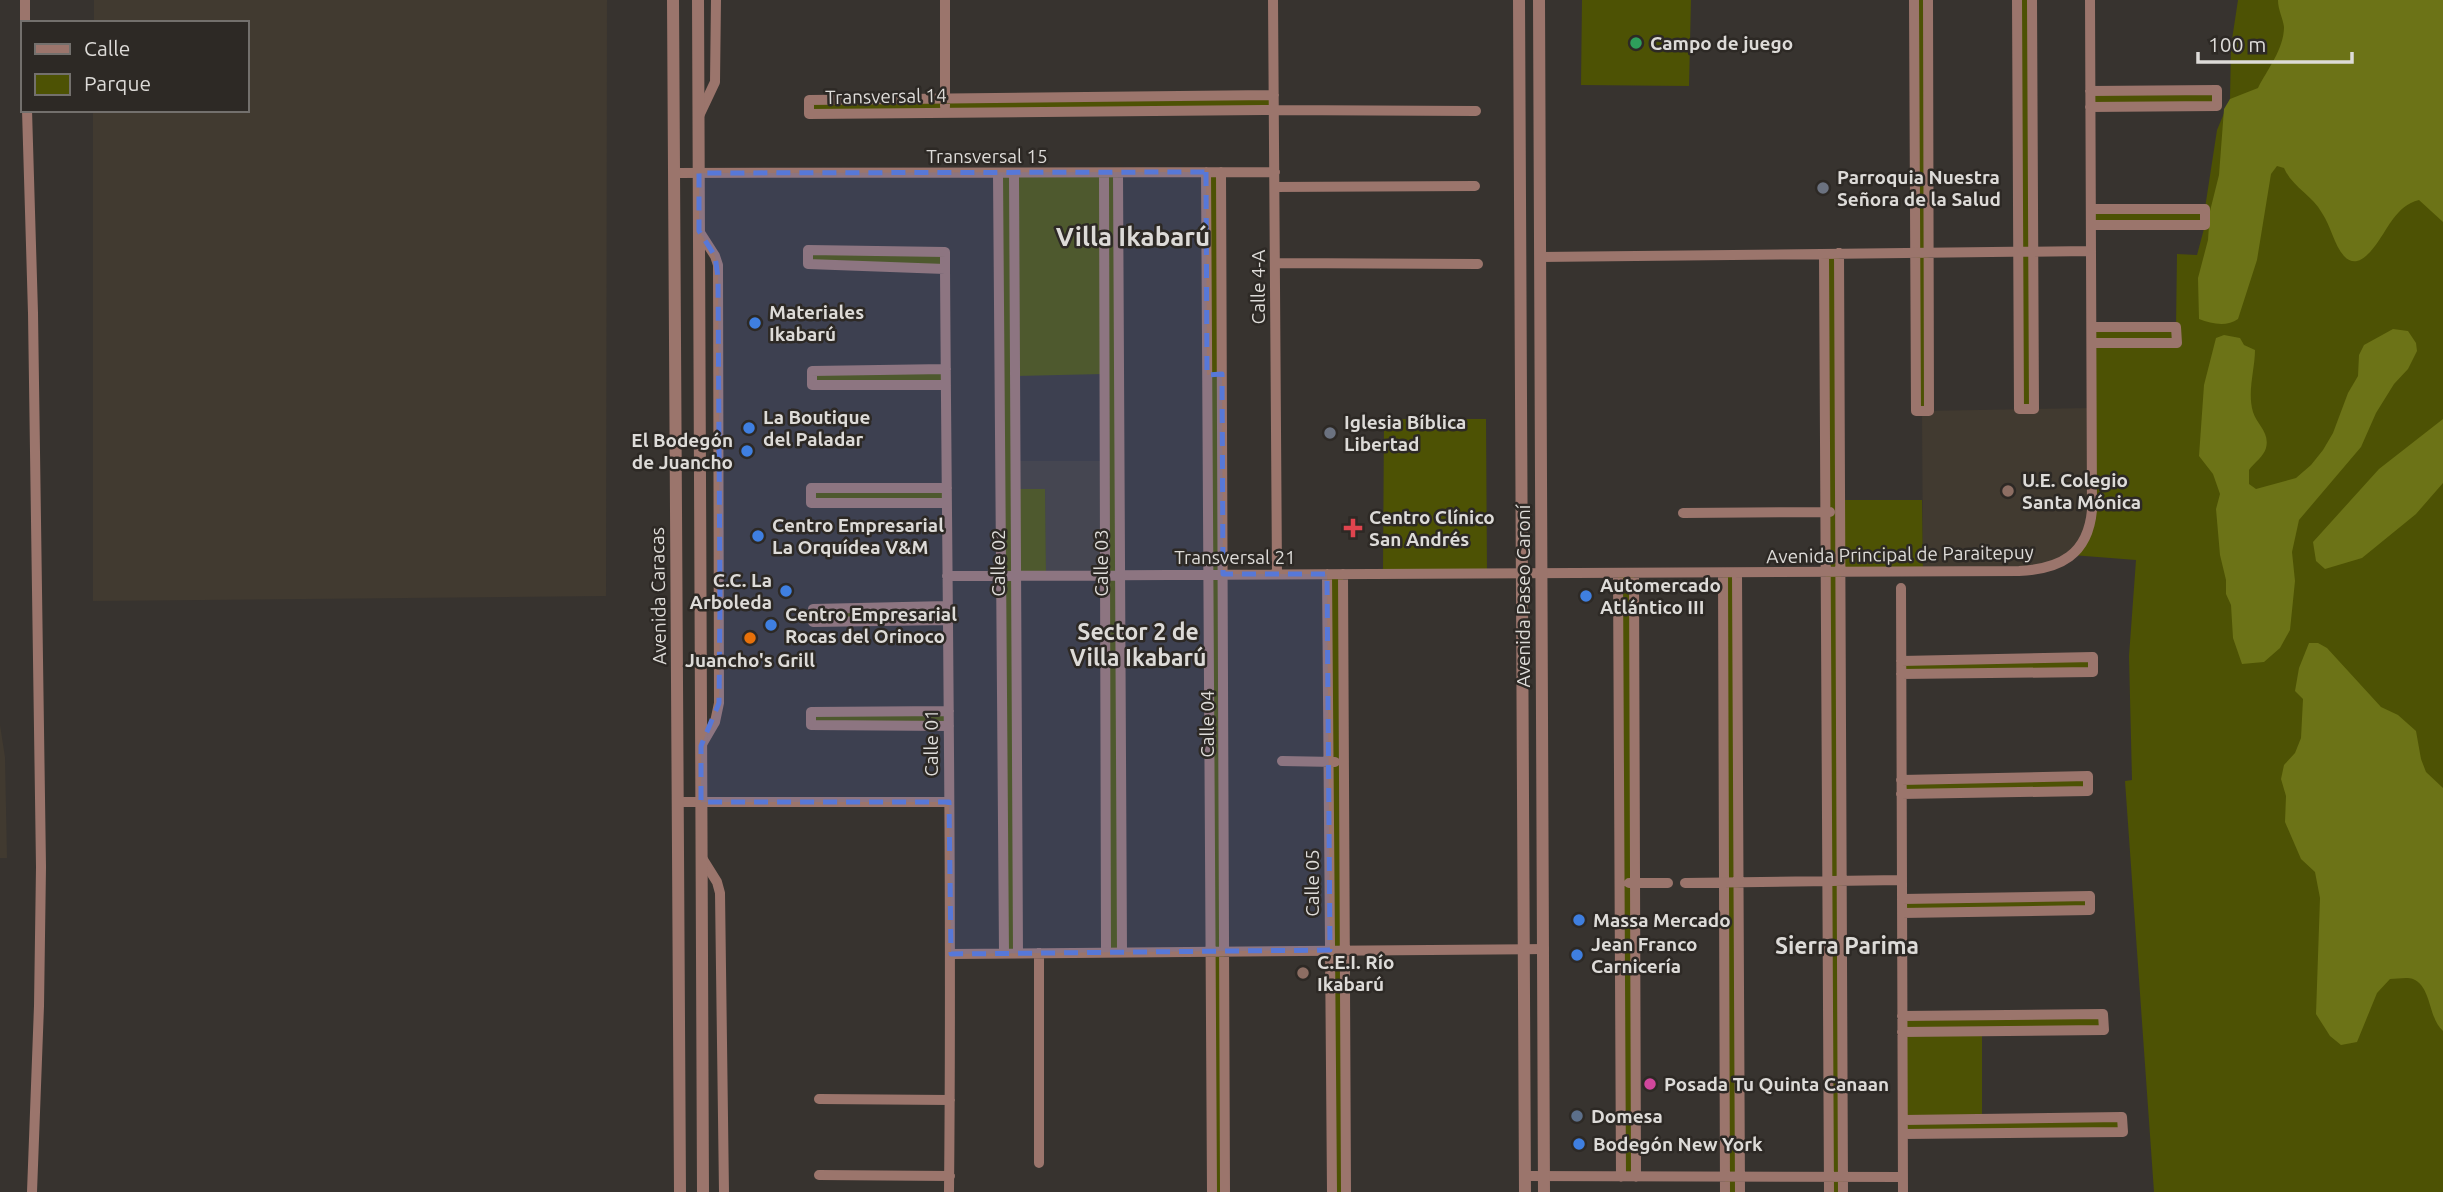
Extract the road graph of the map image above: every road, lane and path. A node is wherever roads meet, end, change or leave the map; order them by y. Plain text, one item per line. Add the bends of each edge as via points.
1 (25, 0) edge
2 (673, 0) edge
3 (698, 0) edge
4 (716, 0) edge
5 (945, 0) edge
6 (1272, 0) edge
7 (1519, 0) edge
8 (1538, 0) edge
9 (1914, 0) edge
10 (1927, 0) edge
11 (2017, 0) edge
12 (2032, 0) edge
13 (2090, 0) edge
14 (25, 21) edge
15 (2090, 91) junction
16 (1274, 95) junction
17 (1189, 96) junction
18 (1110, 97) junction
19 (1043, 98) junction
20 (945, 99) junction
21 (2090, 107) junction
22 (1188, 110) junction
23 (1274, 110) junction
24 (1109, 111) junction
25 (1476, 111) dead end
26 (27, 112) edge
27 (1042, 112) junction
28 (945, 113) junction
29 (698, 118) junction
30 (1221, 172) junction
31 (1275, 172) junction
32 (674, 173) junction
33 (699, 173) junction
34 (1104, 173) junction
35 (1118, 173) junction
36 (1206, 173) junction
37 (998, 174) junction
38 (1014, 174) junction
39 (1475, 186) dead end
40 (1275, 187) junction
41 (2091, 209) junction
42 (2091, 225) junction
43 (699, 231) junction
44 (1014, 245) junction
45 (999, 246) junction
46 (2091, 251) junction
47 (2019, 252) junction
48 (2033, 252) junction
49 (1839, 253) junction
50 (1915, 253) junction
51 (1928, 253) junction
52 (1824, 254) junction
53 (1540, 257) junction
54 (1275, 263) junction
55 (1478, 264) dead end
56 (945, 269) junction
57 (2092, 327) junction
58 (2092, 343) junction
59 (946, 369) junction
60 (1119, 373) junction
61 (1104, 374) junction
62 (1207, 374) junction
63 (1222, 374) junction
64 (1015, 376) junction
65 (1000, 377) junction
66 (946, 385) junction
67 (1839, 411) junction
68 (1825, 412) junction
69 (947, 488) junction
70 (947, 503) junction
71 (1826, 512) junction
72 (1840, 512) junction
73 (1683, 513) dead end
74 (1523, 573) junction
75 (1618, 573) junction
76 (1634, 573) junction
77 (1723, 573) junction
78 (1737, 573) junction
79 (1826, 573) junction
80 (1840, 573) junction
81 (1208, 574) junction
82 (1224, 574) junction
83 (1277, 574) junction
84 (1327, 574) junction
85 (1343, 574) junction
86 (1542, 574) junction
87 (1016, 575) junction
88 (1103, 575) junction
89 (1119, 575) junction
90 (947, 576) junction
91 (1001, 576) junction
92 (1901, 588) dead end
93 (948, 606) junction
94 (948, 620) junction
95 (1002, 637) junction
96 (1016, 637) junction
97 (1901, 661) junction
98 (1901, 674) junction
99 (949, 711) junction
100 (1723, 722) junction
101 (1737, 722) junction
102 (1634, 724) junction
103 (1619, 725) junction
104 (949, 726) junction
105 (1841, 727) junction
106 (1827, 728) junction
107 (701, 746) junction
108 (1282, 761) dead end
109 (1328, 762) junction
110 (1344, 762) junction
111 (1208, 763) junction
112 (1224, 763) junction
113 (1120, 764) junction
114 (1002, 765) junction
115 (1017, 765) junction
116 (1105, 765) junction
117 (1901, 780) junction
118 (1901, 794) junction
119 (679, 802) junction
120 (701, 802) junction
121 (950, 802) junction
122 (702, 858) junction
123 (1209, 868) junction
124 (1225, 868) junction
125 (1902, 880) junction
126 (1724, 881) junction
127 (1738, 881) junction
128 (1828, 881) junction
129 (1842, 881) junction
130 (1635, 882) junction
131 (1619, 883) junction
132 (1668, 883) dead end
133 (1685, 883) dead end
134 (1902, 899) junction
135 (1105, 908) junction
136 (1121, 908) junction
137 (1902, 913) junction
138 (1004, 919) junction
139 (1018, 919) junction
140 (1525, 949) junction
141 (1544, 949) junction
142 (1330, 950) junction
143 (1345, 950) junction
144 (1209, 951) junction
145 (1225, 951) junction
146 (1106, 952) junction
147 (1122, 952) junction
148 (1004, 953) junction
149 (1018, 953) junction
150 (1039, 953) junction
151 (951, 954) junction
152 (1902, 1016) junction
153 (1842, 1021) junction
154 (1829, 1022) junction
155 (1725, 1026) junction
156 (1739, 1026) junction
157 (1620, 1032) junction
158 (1636, 1032) junction
159 (1902, 1032) junction
160 (819, 1099) dead end
161 (950, 1100) junction
162 (1903, 1120) junction
163 (1903, 1134) junction
164 (1039, 1163) dead end
165 (818, 1175) dead end
166 (950, 1176) junction
167 (1525, 1176) junction
168 (1543, 1177) junction
169 (1621, 1177) junction
170 (1636, 1177) junction
171 (1726, 1177) junction
172 (1740, 1177) junction
173 (1829, 1177) junction
174 (1843, 1177) junction
175 (1903, 1177) junction
176 (32, 1192) edge
177 (680, 1192) edge
178 (703, 1192) edge
179 (724, 1192) edge
180 (949, 1192) edge
181 (1212, 1192) edge
182 (1225, 1192) edge
183 (1332, 1192) edge
184 (1346, 1192) edge
185 (1525, 1192) edge
186 (1544, 1192) edge
187 (1726, 1192) edge
188 (1740, 1192) edge
189 (1829, 1192) edge
190 (1843, 1192) edge
191 (1903, 1192) edge

1 - 14 street
2 - 32 street, Avenida Caracas
3 - 29 street
4 - 29 street via 715,82
5 - 20 street
6 - 16 street, Calle 4-A
7 - 74 street, Avenida Paseo Caroní
8 - 53 street, Avenida Paseo Caroní
9 - 50 street
10 - 51 street
11 - 47 street
12 - 48 street
13 - 15 street, Avenida Principal de Paraitepuy
15 - 21 street, Avenida Principal de Paraitepuy
15 - 21 street via 2217,90 2217,106
16 - 17 street, Transversal 14
16 - 23 street, Calle 4-A
17 - 18 street, Transversal 14
17 - 22 street
18 - 19 street, Transversal 14
18 - 24 street
19 - 20 street, Transversal 14
19 - 27 street
20 - 28 street
20 - 28 street, Transversal 14 via 809,100 809,114
21 - 41 street, Avenida Principal de Paraitepuy
22 - 23 street, Transversal 14
22 - 24 street, Transversal 14
23 - 25 street, Transversal 14
23 - 31 street, Calle 4-A
24 - 27 street, Transversal 14
26 - 176 street via 41,853
27 - 28 street, Transversal 14
29 - 33 street
30 - 31 street, Transversal 15
30 - 36 street, Transversal 15
30 - 63 street, Calle 04
31 - 40 street, Calle 4-A
32 - 33 street, Transversal 15
32 - 119 street, Avenida Caracas
33 - 37 street, Transversal 15
33 - 43 street
34 - 35 street, Transversal 15
34 - 38 street, Transversal 15
34 - 61 street, Calle 03
35 - 36 street, Transversal 15
35 - 60 street, Calle 03
36 - 62 street, Calle 04
37 - 38 street, Transversal 15
37 - 45 street, Calle 02
38 - 44 street, Calle 02
39 - 40 street
40 - 54 street, Calle 4-A
41 - 42 street, Avenida Principal de Paraitepuy
41 - 42 street via 2205,209 2206,225
42 - 46 street, Avenida Principal de Paraitepuy
43 - 107 street
43 - 107 street via 718,265 719,343 719,703 715,722
44 - 45 street
44 - 64 street, Calle 02
45 - 65 street, Calle 02
46 - 48 street
46 - 57 street, Avenida Principal de Paraitepuy
47 - 48 street
47 - 48 street via 2019,409 2034,409
47 - 51 street
49 - 50 street
49 - 52 street
49 - 67 street
50 - 51 street
50 - 51 street via 1916,411 1929,411
52 - 53 street
52 - 68 street
53 - 86 street, Avenida Paseo Caroní
54 - 55 street
54 - 83 street, Calle 4-A
56 - 56 street, Calle 01 via 945,252 808,250 808,264
56 - 59 street, Calle 01
57 - 58 street, Avenida Principal de Paraitepuy
57 - 58 street via 2176,327 2177,343
58 - 80 street, Avenida Principal de Paraitepuy via 2092,510 2089,530 2072,555 2056,566 2035,571
59 - 66 street, Calle 01
59 - 66 street via 812,371 812,385
60 - 61 street
60 - 89 street, Calle 03
61 - 88 street, Calle 03
62 - 63 street
62 - 81 street, Calle 04
63 - 82 street, Calle 04
64 - 65 street
64 - 87 street, Calle 02
65 - 91 street, Calle 02
66 - 69 street, Calle 01
67 - 68 street
67 - 72 street
68 - 71 street
69 - 70 street, Calle 01
69 - 70 street via 811,488 811,503
70 - 90 street, Calle 01
71 - 72 street
71 - 73 street
71 - 79 street
72 - 80 street
74 - 85 street, Transversal 21
74 - 86 street, Avenida Principal de Paraitepuy
74 - 140 street, Avenida Paseo Caroní
75 - 76 street, Avenida Principal de Paraitepuy
75 - 86 street, Avenida Principal de Paraitepuy
75 - 103 street
76 - 77 street, Avenida Principal de Paraitepuy
76 - 102 street
77 - 78 street, Avenida Principal de Paraitepuy
77 - 100 street
78 - 79 street, Avenida Principal de Paraitepuy
78 - 101 street
79 - 80 street, Avenida Principal de Paraitepuy
79 - 106 street
80 - 105 street
81 - 82 street, Transversal 21
81 - 89 street, Transversal 21
81 - 111 street, Calle 04
82 - 83 street, Transversal 21
82 - 112 street, Calle 04
83 - 84 street, Transversal 21
84 - 85 street, Transversal 21
84 - 109 street, Calle 05
85 - 110 street, Calle 05
86 - 141 street, Avenida Paseo Caroní
87 - 88 street, Transversal 21
87 - 91 street, Transversal 21
87 - 96 street, Calle 02
88 - 89 street, Transversal 21
88 - 116 street, Calle 03
89 - 113 street, Calle 03
90 - 91 street, Transversal 21
90 - 93 street, Calle 01
91 - 95 street, Calle 02
92 - 97 street
93 - 94 street, Calle 01
93 - 94 street via 813,609 813,622
94 - 99 street, Calle 01
95 - 96 street
95 - 114 street, Calle 02
96 - 115 street, Calle 02
97 - 98 street
97 - 98 street via 2093,657 2093,672
98 - 117 street
99 - 104 street, Calle 01
99 - 104 street via 811,712 811,725
100 - 101 street
100 - 126 street
101 - 127 street
102 - 103 street
102 - 130 street
103 - 131 street
104 - 121 street, Calle 01
105 - 106 street
105 - 129 street
106 - 128 street
107 - 120 street
108 - 109 street
109 - 110 street
109 - 142 street, Calle 05
110 - 143 street, Calle 05
111 - 112 street
111 - 123 street, Calle 04
112 - 124 street, Calle 04
113 - 116 street
113 - 136 street, Calle 03
114 - 115 street
114 - 138 street, Calle 02
115 - 139 street, Calle 02
116 - 135 street, Calle 03
117 - 118 street
117 - 118 street via 2088,776 2088,791
118 - 125 street
119 - 120 street
119 - 177 street, Avenida Caracas
120 - 121 street
120 - 122 street
121 - 151 street, Calle 01
122 - 178 street
122 - 179 street via 720,893
123 - 124 street
123 - 144 street, Calle 04
124 - 145 street, Calle 04
125 - 129 street
125 - 134 street
126 - 127 street
126 - 133 street
126 - 155 street
127 - 128 street
127 - 156 street
128 - 129 street
128 - 154 street
129 - 153 street
130 - 131 street
130 - 132 street
130 - 158 street
131 - 157 street
134 - 137 street
134 - 137 street via 2090,896 2090,910
135 - 136 street
135 - 146 street, Calle 03
136 - 147 street, Calle 03
137 - 152 street
138 - 139 street
138 - 148 street, Calle 02
139 - 149 street, Calle 02
140 - 141 street
140 - 143 street
140 - 167 street, Avenida Paseo Caroní
141 - 168 street, Avenida Paseo Caroní
142 - 143 street
142 - 145 street
142 - 183 street, Calle 05
143 - 184 street, Calle 05
144 - 145 street
144 - 147 street
144 - 181 street, Calle 04
145 - 182 street, Calle 04
146 - 147 street
146 - 150 street
148 - 149 street
148 - 151 street
149 - 150 street
150 - 164 street
151 - 161 street, Calle 01
152 - 159 street
152 - 159 street via 2103,1014 2104,1030
153 - 154 street
153 - 174 street
154 - 173 street
155 - 156 street
155 - 171 street
156 - 172 street
157 - 158 street
157 - 169 street
158 - 170 street
159 - 162 street
160 - 161 street
161 - 166 street, Calle 01
162 - 163 street
162 - 163 street via 2122,1117 2123,1132
163 - 175 street
165 - 166 street
166 - 180 street, Calle 01
167 - 168 street
167 - 185 street, Avenida Paseo Caroní
168 - 169 street
168 - 186 street, Avenida Paseo Caroní
169 - 170 street
170 - 171 street
171 - 172 street
171 - 187 street
172 - 173 street
172 - 188 street
173 - 174 street
173 - 189 street
174 - 175 street
174 - 190 street
175 - 191 street

